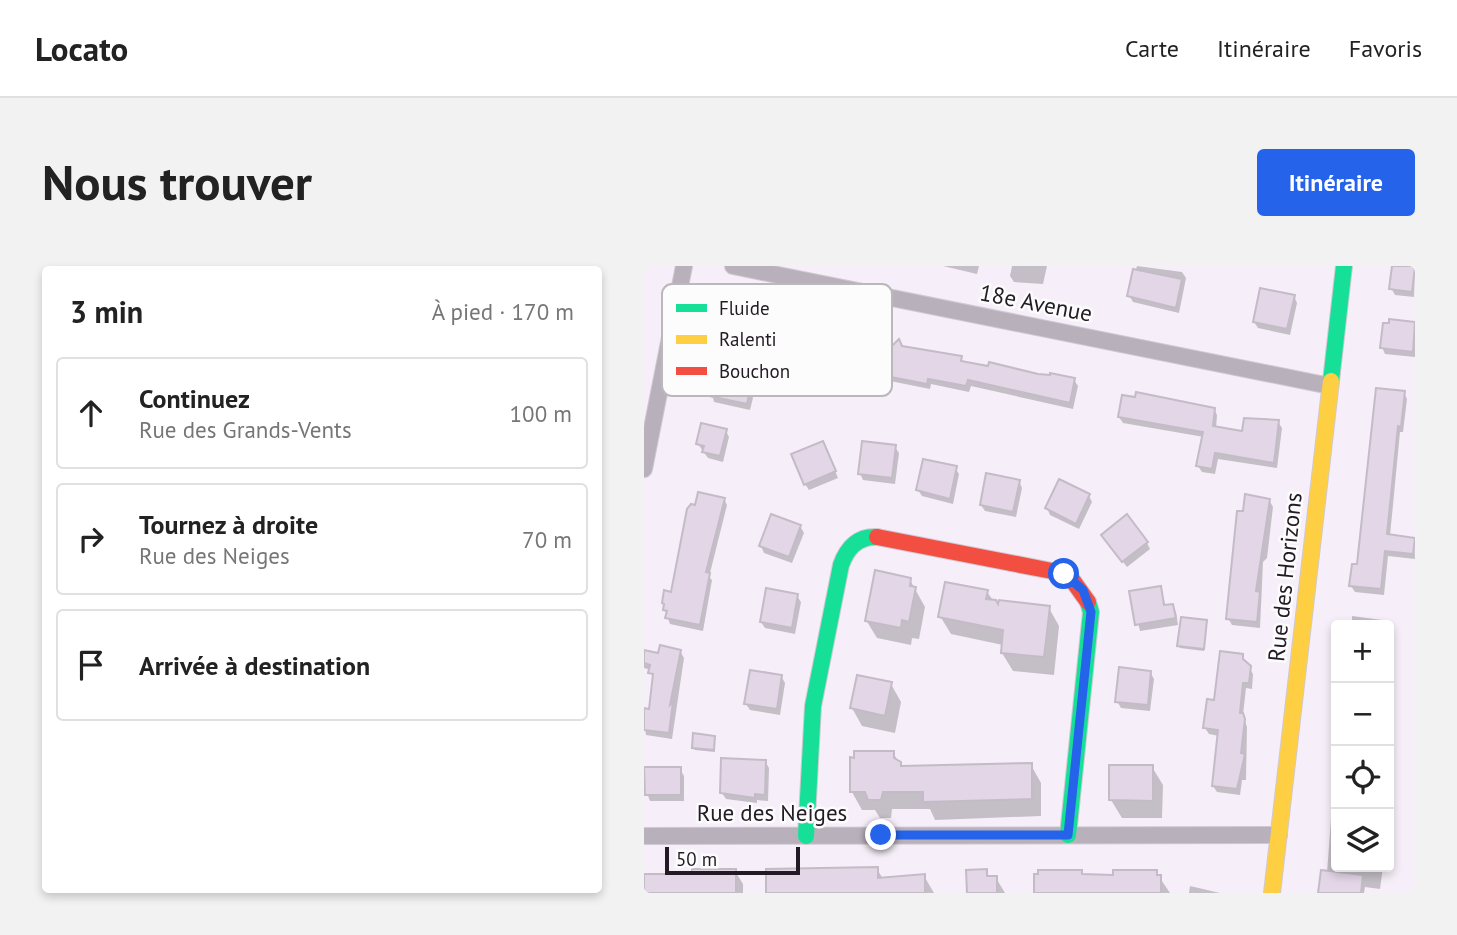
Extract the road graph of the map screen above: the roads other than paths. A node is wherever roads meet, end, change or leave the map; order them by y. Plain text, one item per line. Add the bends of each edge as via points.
1 (684, 266) edge
2 (733, 266) edge
3 (1344, 266) edge
4 (680, 284) edge
5 (823, 284) edge
6 (892, 298) edge
7 (662, 377) edge
8 (1330, 386) junction
9 (644, 468) edge
10 (1068, 835) junction
11 (1279, 835) junction
12 (644, 836) edge
13 (806, 836) junction
14 (1272, 893) edge

1 - 4 street
2 - 5 street, 18e Avenue
3 - 8 street, Rue des Horizons
6 - 8 street, 18e Avenue
7 - 9 street
8 - 11 street, Rue des Horizons
10 - 11 street, Rue des Neiges
10 - 13 street, Rue des Neiges
10 - 13 street via 1091,612 1083,590 1075,580 1052,571 873,536 848,548 841,565 813,706
11 - 14 street, Rue des Horizons
12 - 13 street, Rue des Neiges

